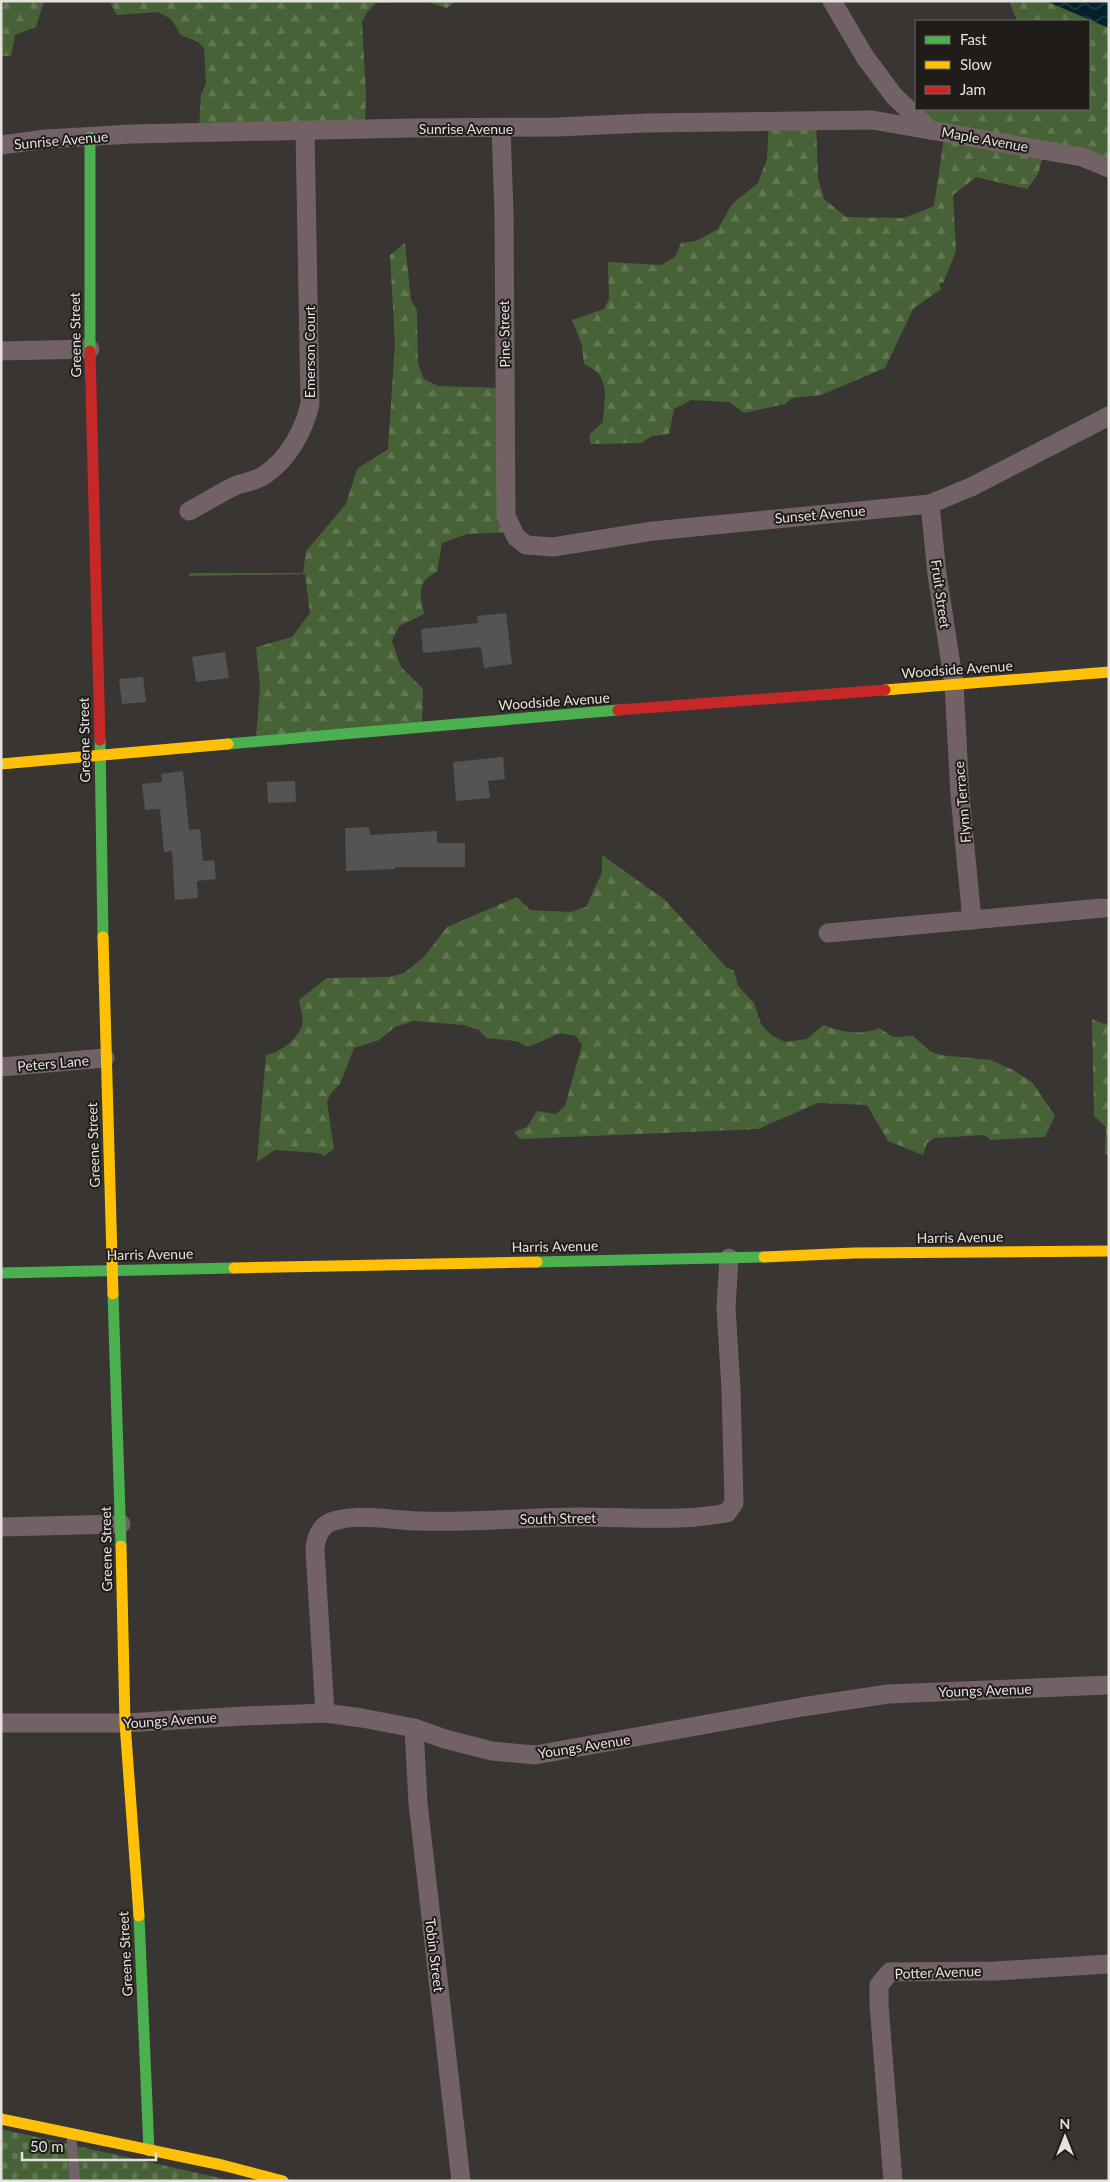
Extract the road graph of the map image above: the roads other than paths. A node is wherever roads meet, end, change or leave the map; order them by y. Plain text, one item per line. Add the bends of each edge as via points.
1 (832, 1) edge
2 (501, 128) junction
3 (930, 130) junction
4 (305, 131) junction
5 (90, 137) junction
6 (1, 145) edge
7 (1109, 168) edge
8 (90, 348) junction
9 (1, 351) edge
10 (1109, 416) edge
11 (930, 504) junction
12 (189, 511) dead end
13 (516, 537) joint
14 (1109, 672) edge
15 (954, 684) junction
16 (100, 756) junction
17 (1, 764) edge
18 (1103, 908) dead end
19 (972, 920) junction
20 (828, 933) dead end
21 (105, 1058) junction
22 (1, 1068) edge
23 (1109, 1251) edge
24 (729, 1258) junction
25 (112, 1270) junction
26 (1, 1273) edge
27 (121, 1524) junction
28 (1, 1527) edge
29 (1109, 1685) edge
30 (325, 1713) junction
31 (1, 1723) edge
32 (125, 1723) junction
33 (414, 1728) junction
34 (1109, 1964) edge
35 (1, 2119) edge
36 (71, 2132) junction
37 (149, 2151) junction
38 (75, 2181) edge
39 (283, 2181) edge
40 (461, 2181) edge
41 (892, 2181) edge

1 - 3 street, Maple Avenue via 864,57 894,96
2 - 3 street, Sunrise Avenue via 872,120
2 - 4 street, Sunrise Avenue
2 - 13 street, Pine Street via 506,516
3 - 7 street, Maple Avenue via 1082,157
4 - 5 street, Sunrise Avenue
4 - 12 street, Emerson Court via 310,404 306,423 291,448 266,474
5 - 6 street, Sunrise Avenue
5 - 8 street, Greene Street
8 - 9 street
8 - 16 street, Greene Street
10 - 11 street, Sunset Avenue via 971,487
11 - 13 street, Sunset Avenue via 653,531 553,547 526,545
11 - 15 street, Fruit Street
14 - 15 street, Woodside Avenue
15 - 16 street, Woodside Avenue via 470,722
15 - 19 street, Flynn Terrace via 960,796
16 - 17 street, Woodside Avenue
16 - 21 street, Greene Street
18 - 19 street
19 - 20 street
21 - 22 street, Peters Lane
21 - 25 street, Greene Street
23 - 24 street, Harris Avenue
24 - 25 street, Harris Avenue
24 - 30 street, South Street via 726,1308 734,1503 727,1512 688,1519 580,1517 421,1521 343,1518 328,1523 320,1532 314,1550
25 - 26 street, Harris Avenue
25 - 27 street, Greene Street
27 - 28 street
27 - 32 street, Greene Street
29 - 33 street, Youngs Avenue via 888,1694 535,1755 492,1751
30 - 32 street, Youngs Avenue
30 - 33 street, Youngs Avenue
31 - 32 street, Youngs Avenue
32 - 37 street, Greene Street via 139,1921
33 - 40 street, Tobin Street via 418,1803
34 - 41 street, Potter Avenue via 996,1971 890,1972 879,1985 879,2005
35 - 36 street
36 - 37 street
36 - 38 lane
37 - 39 street

